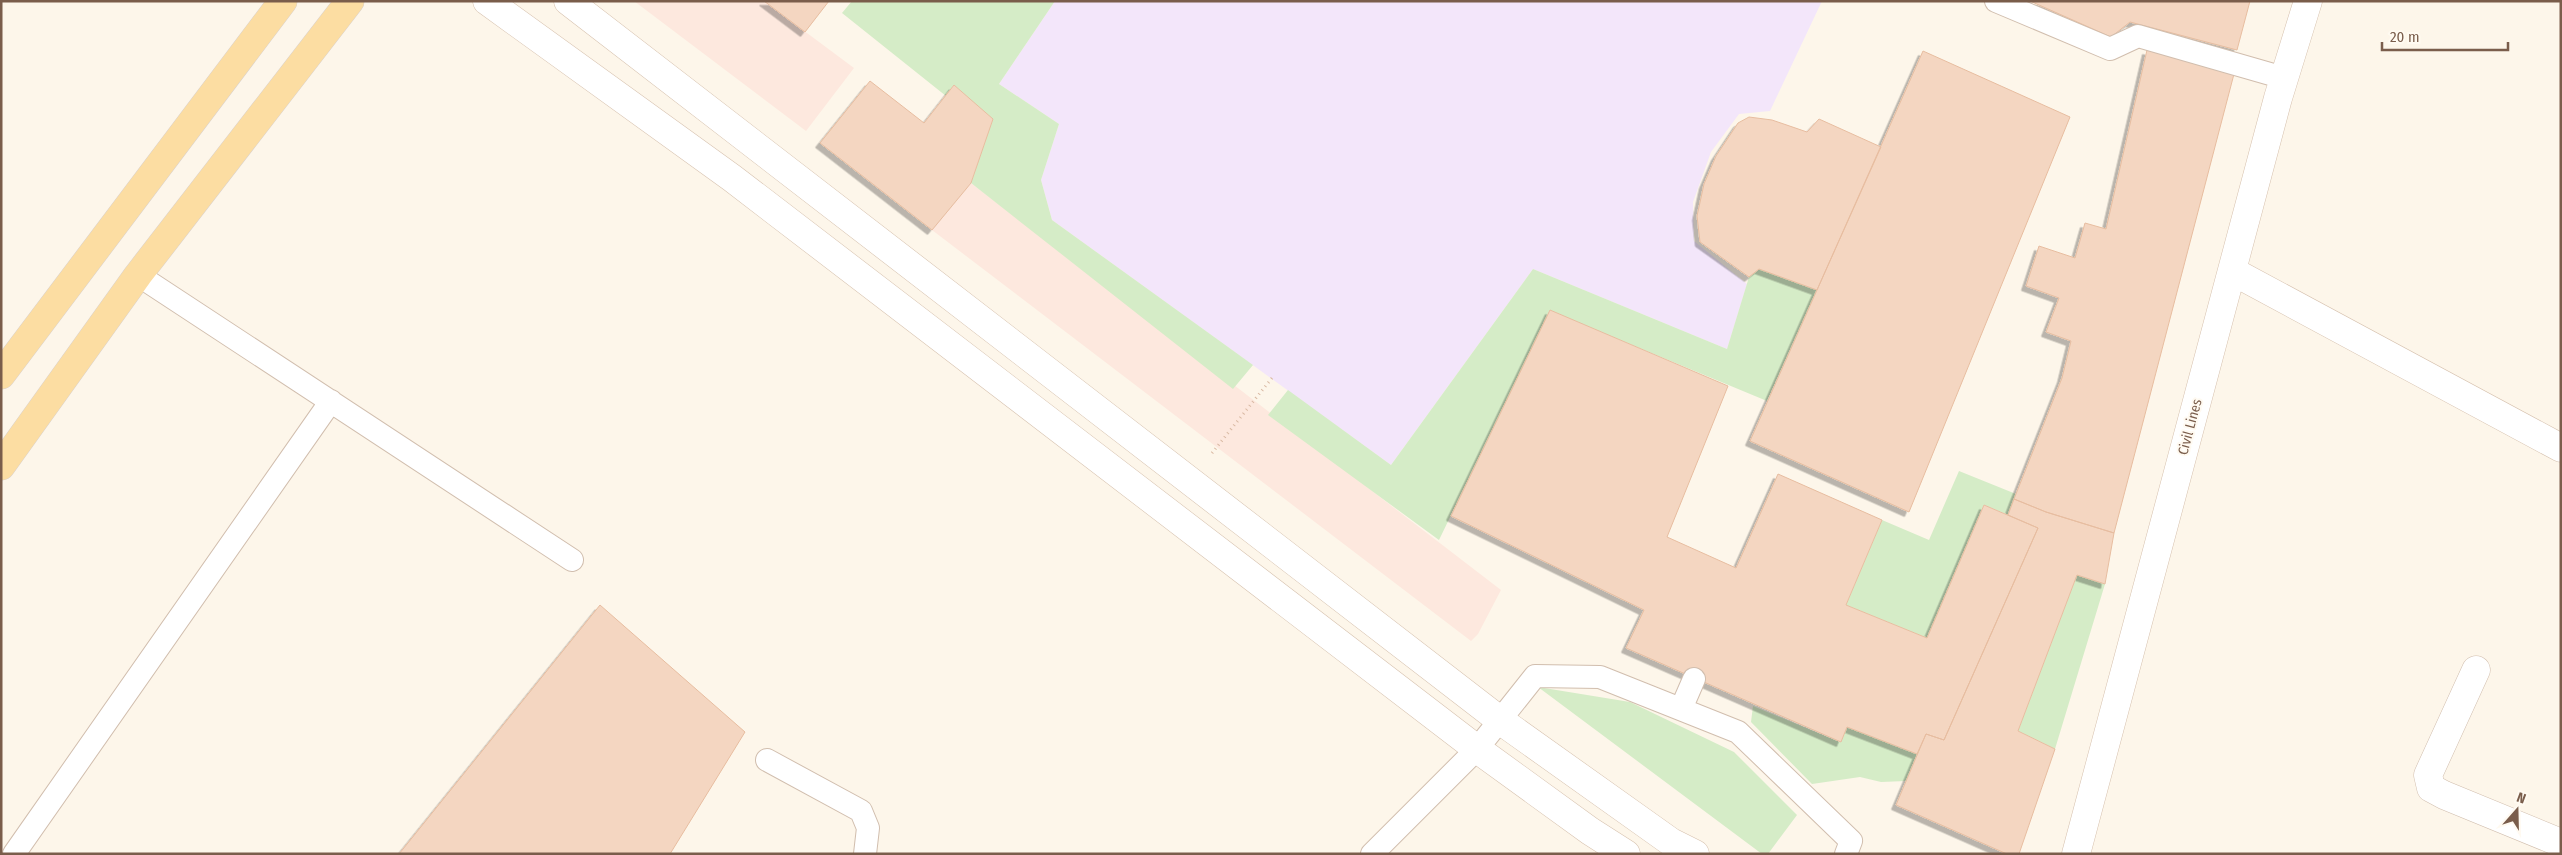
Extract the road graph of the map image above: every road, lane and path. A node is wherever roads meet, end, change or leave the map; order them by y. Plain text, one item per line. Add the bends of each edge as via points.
1 (283, 1) edge
2 (350, 1) edge
3 (487, 1) edge
4 (568, 1) edge
5 (1996, 1) edge
6 (2308, 1) edge
7 (2284, 78) junction
8 (2232, 271) junction
9 (138, 275) junction
10 (1, 375) edge
11 (1272, 378) dead end
12 (330, 401) junction
13 (2561, 448) edge
14 (1, 466) edge
15 (1190, 481) junction
16 (572, 560) dead end
17 (2476, 670) dead end
18 (1694, 679) dead end
19 (1681, 709) junction
20 (1501, 721) junction
21 (1477, 749) junction
22 (767, 760) dead end
23 (2561, 843) edge
24 (14, 854) edge
25 (865, 854) edge
26 (1372, 854) edge
27 (1626, 854) edge
28 (1695, 854) edge
29 (1846, 854) edge
30 (2076, 854) edge

1 - 10 main road
2 - 9 main road
3 - 21 main road via 732,178
4 - 15 main road
5 - 7 lane via 2110,49 2138,36
6 - 7 main road, Civil Lines
7 - 8 main road, Civil Lines
8 - 13 main road
8 - 30 main road, Civil Lines
9 - 12 lane
9 - 14 main road
11 - 15 path
12 - 16 lane
12 - 24 lane
15 - 20 main road
17 - 23 main road via 2428,775 2431,788
18 - 19 lane
19 - 20 lane via 1600,677 1535,676
19 - 29 lane via 1738,732 1851,841
20 - 21 lane
20 - 28 main road via 1671,842
21 - 26 lane
21 - 27 main road
22 - 25 lane via 861,811 868,828

